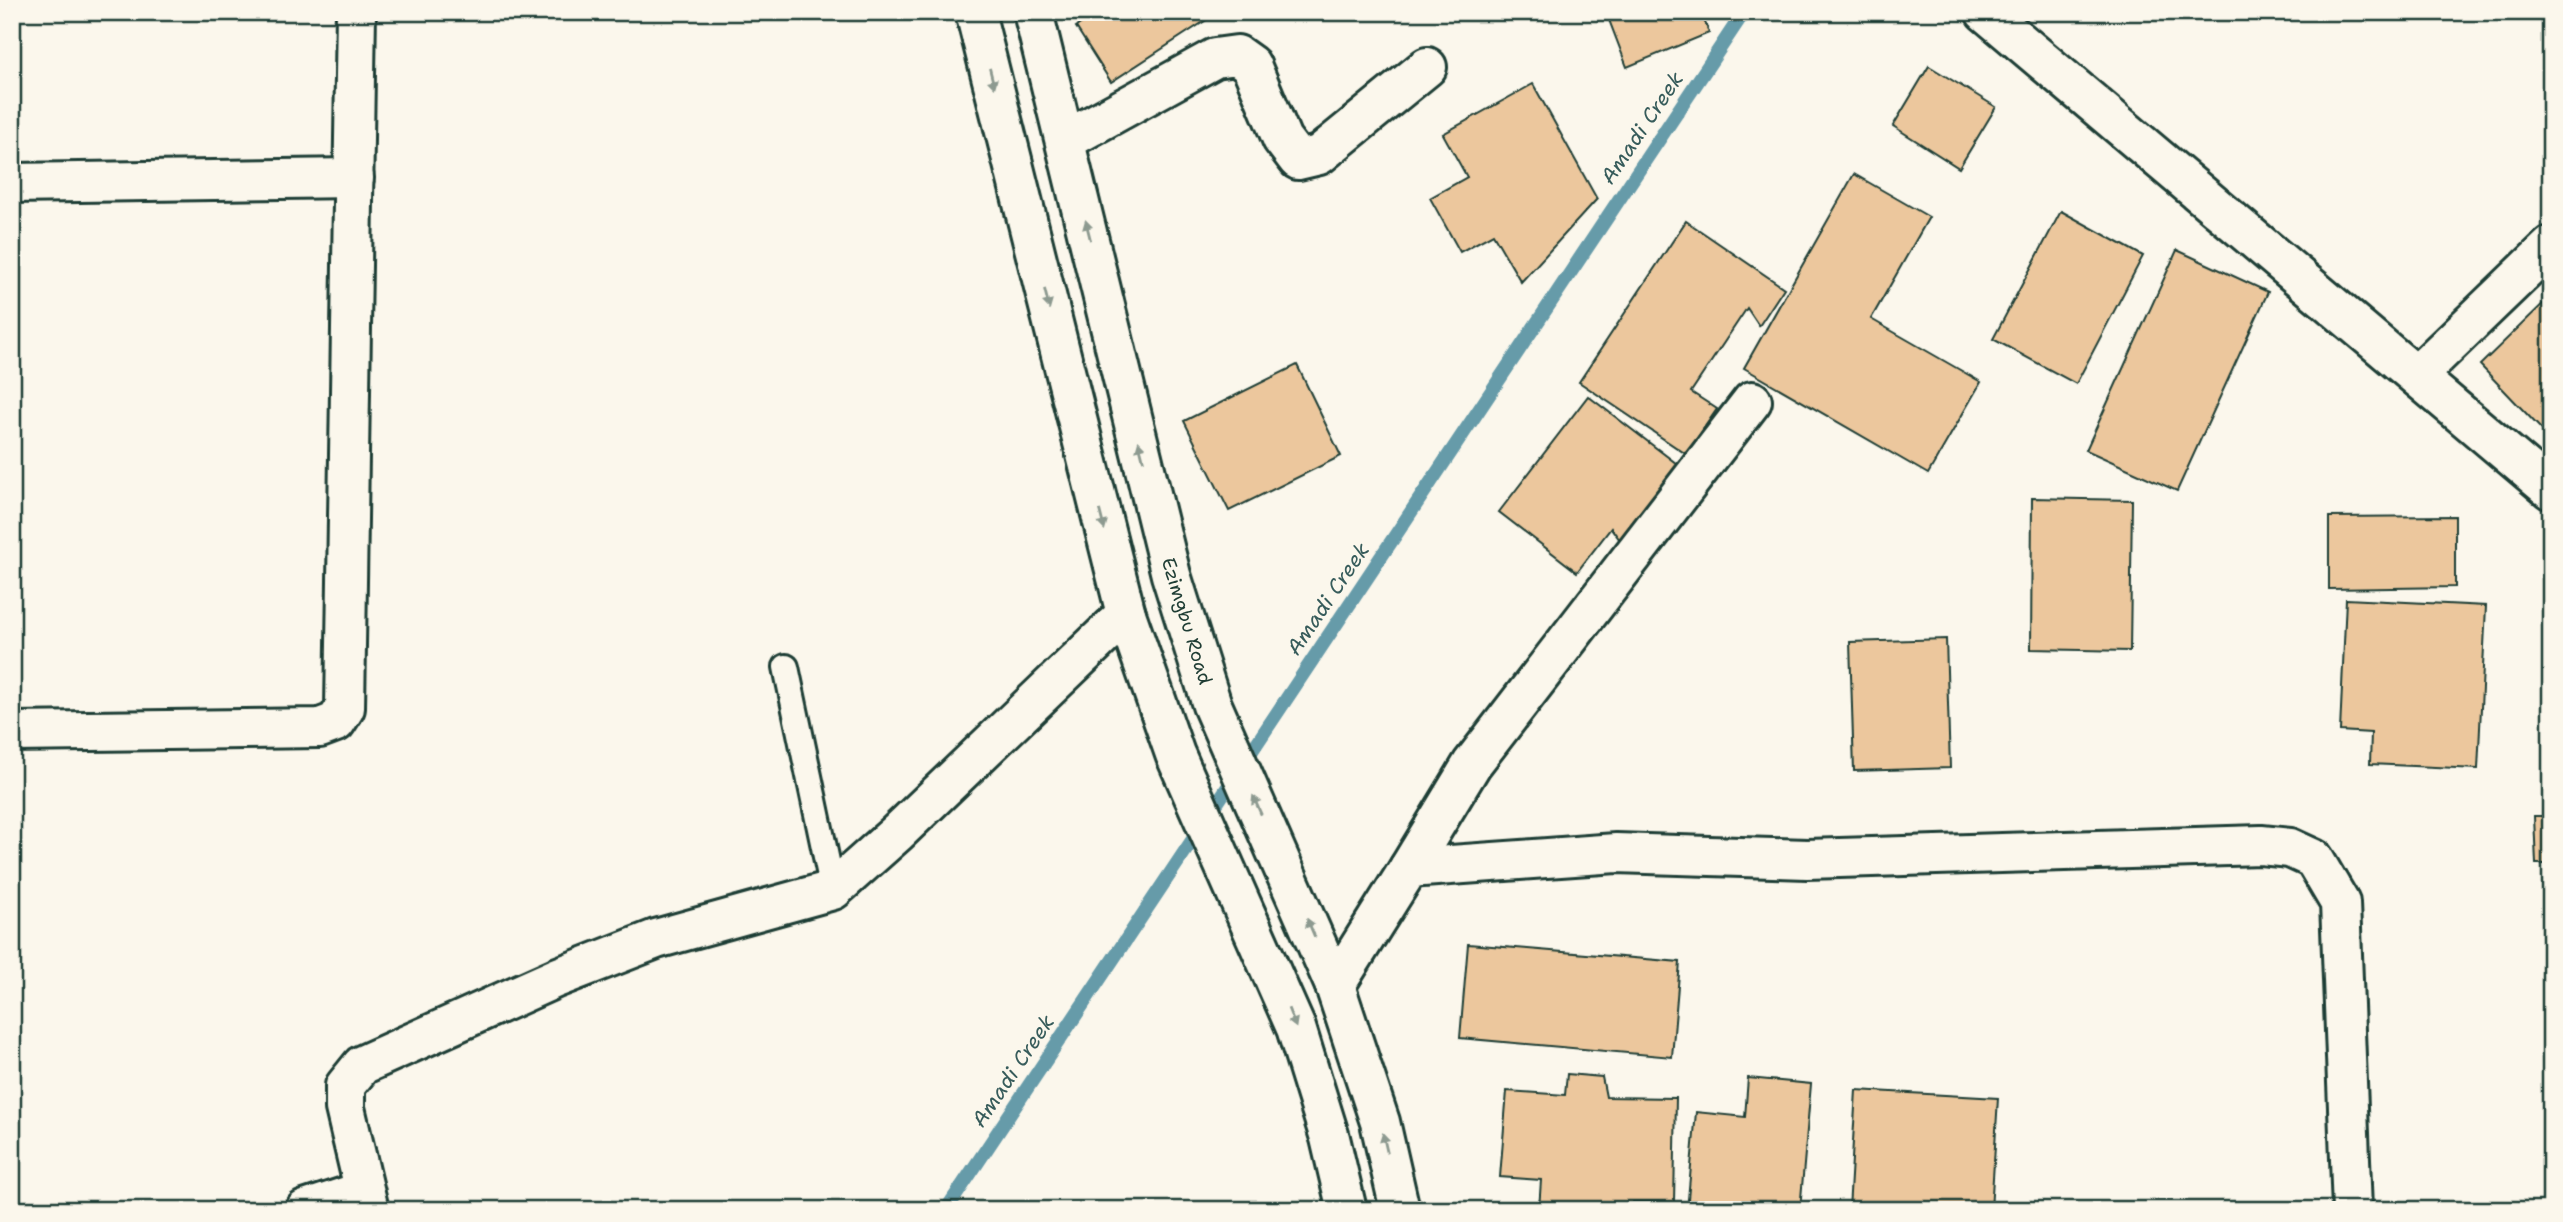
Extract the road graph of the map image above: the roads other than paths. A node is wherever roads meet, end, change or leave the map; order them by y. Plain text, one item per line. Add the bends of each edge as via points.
1 (356, 12) edge
2 (975, 12) edge
3 (1033, 12) edge
4 (1985, 12) edge
5 (1427, 66) dead end
6 (1066, 140) junction
7 (354, 178) junction
8 (12, 183) edge
9 (2551, 246) edge
10 (2417, 375) junction
11 (1752, 401) dead end
12 (2551, 489) edge
13 (1126, 614) junction
14 (786, 667) dead end
15 (12, 732) edge
16 (1409, 868) junction
17 (833, 890) junction
18 (1335, 986) junction
19 (366, 1201) edge
20 (305, 1210) edge
21 (1347, 1210) edge
22 (1400, 1210) edge
23 (2351, 1210) edge

1 - 7 street
2 -> 13 street
3 - 6 street, Ezimgbu Road
4 - 10 street
5 - 6 street via 1319,155 1298,160 1282,139 1251,65 1237,55 1214,58
18 -> 6 street, Ezimgbu Road via 1212,705 1171,575
7 - 8 street
7 - 15 street via 345,708 336,722 320,728
9 - 10 street
10 - 12 street
11 - 16 street via 1472,764
13 - 17 street
13 -> 21 street via 1175,754 1296,1028
14 - 17 lane
16 - 18 street
16 - 23 street via 1616,853 1807,859 2261,845 2290,848 2315,859 2340,903
17 - 19 street via 656,939 555,978 362,1065 345,1086 345,1108
22 -> 18 street, Ezimgbu Road via 1380,1122
19 - 20 street

